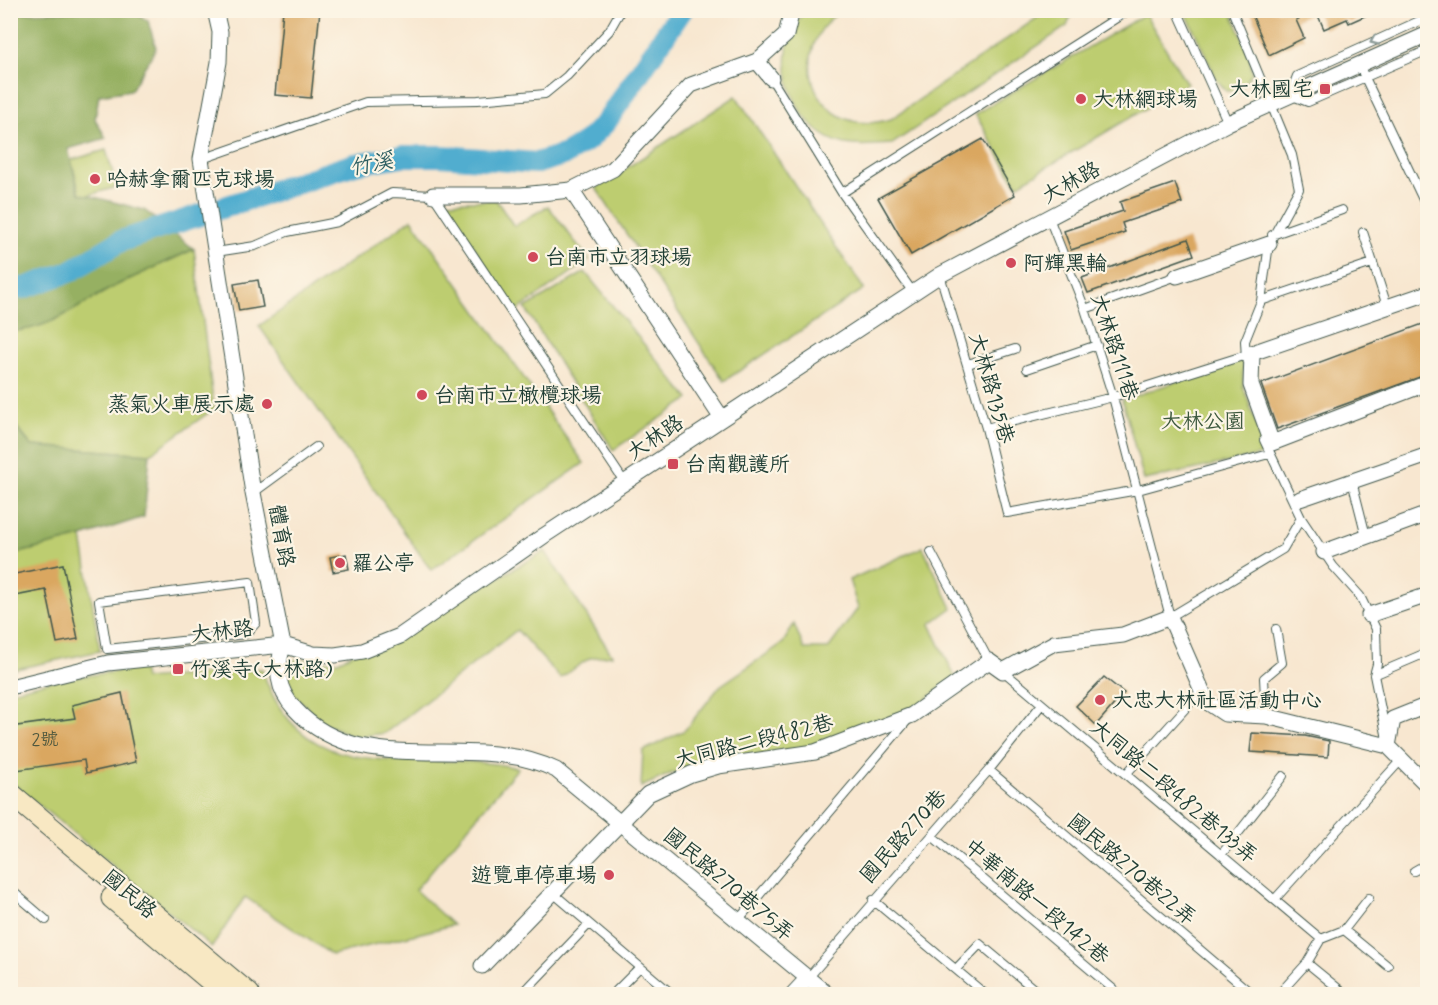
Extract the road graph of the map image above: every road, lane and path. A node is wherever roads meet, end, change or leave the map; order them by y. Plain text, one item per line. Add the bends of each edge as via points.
1 (215, 10) edge
2 (621, 10) edge
3 (792, 10) edge
4 (1129, 10) edge
5 (1177, 10) edge
6 (1232, 10) edge
7 (1428, 17) edge
8 (1428, 34) edge
9 (1428, 50) edge
10 (757, 61) junction
11 (1362, 71) junction
12 (771, 78) joint
13 (1290, 95) junction
14 (1271, 104) junction
15 (1228, 123) junction
16 (201, 159) junction
17 (571, 190) junction
18 (842, 193) junction
19 (433, 195) junction
20 (1342, 210) dead end
21 (1428, 210) edge
22 (1049, 218) junction
23 (1363, 232) dead end
24 (1271, 240) junction
25 (216, 249) junction
26 (1372, 263) junction
27 (940, 275) junction
28 (1175, 276) joint
29 (912, 291) junction
30 (1428, 293) edge
31 (1261, 301) junction
32 (1387, 306) junction
33 (1085, 309) junction
34 (1097, 345) junction
35 (1015, 349) dead end
36 (1249, 354) junction
37 (968, 364) junction
38 (1027, 369) dead end
39 (1428, 383) edge
40 (1113, 397) junction
41 (721, 417) junction
42 (986, 428) junction
43 (316, 447) dead end
44 (1270, 449) junction
45 (1428, 455) edge
46 (1352, 481) junction
47 (625, 483) junction
48 (1138, 490) junction
49 (253, 493) junction
50 (1300, 499) dead end
51 (1428, 514) edge
52 (1301, 518) junction
53 (1366, 536) junction
54 (931, 552) dead end
55 (1323, 552) junction
56 (1428, 595) edge
57 (1369, 615) junction
58 (1170, 618) junction
59 (1276, 629) dead end
60 (283, 645) junction
61 (1428, 652) edge
62 (108, 656) junction
63 (989, 661) junction
64 (1003, 671) junction
65 (1374, 675) junction
66 (10, 687) edge
67 (1202, 690) junction
68 (1042, 704) junction
69 (1428, 705) edge
70 (912, 715) junction
71 (1266, 716) junction
72 (1388, 746) junction
73 (1401, 760) junction
74 (989, 770) junction
75 (1126, 774) junction
76 (1283, 776) dead end
77 (1428, 786) edge
78 (10, 793) edge
79 (10, 812) edge
80 (622, 822) junction
81 (932, 836) junction
82 (1221, 855) junction
83 (1428, 863) edge
84 (1414, 872) dead end
85 (10, 889) edge
86 (554, 893) junction
87 (1369, 898) dead end
88 (1275, 899) junction
89 (873, 900) junction
90 (739, 919) junction
91 (46, 920) dead end
92 (589, 924) junction
93 (1344, 930) junction
94 (1321, 939) junction
95 (1307, 963) junction
96 (482, 966) dead end
97 (1388, 966) dead end
98 (639, 968) junction
99 (956, 969) junction
100 (808, 978) junction
101 (239, 993) edge
102 (522, 994) edge
103 (613, 994) edge
104 (672, 994) edge
105 (793, 994) edge
106 (827, 994) edge
107 (985, 994) edge
108 (1040, 994) edge
109 (1119, 994) edge
110 (1252, 994) edge
111 (1279, 994) edge
112 (1345, 994) edge

1 - 16 street, 體育路 via 220,32 219,62
2 - 16 lane via 609,31 545,94 478,100 366,102
3 - 10 street via 786,35
4 - 18 lane
5 - 15 lane
6 - 14 lane
7 -> 13 lane via 1297,75
8 - 11 street, 大林路
9 - 11 lane, 大林路
10 - 12 street
10 - 17 street via 691,86 613,169
11 - 13 street, 大林路
11 - 21 lane
12 - 18 lane
13 - 14 street, 大林路
14 - 15 street, 大林路
14 - 24 lane via 1292,154 1299,189
15 - 22 street, 大林路
16 - 25 street, 體育路
17 - 19 street via 521,195
17 - 41 street
18 - 29 lane
19 - 25 lane via 392,192 337,222 287,232 255,246
19 - 47 lane
20 - 24 lane
22 - 27 street, 大林路
22 - 33 lane, 大林路111巷
23 - 26 lane
24 - 28 street
24 - 31 lane
25 - 49 street, 體育路
26 - 31 lane
26 - 32 lane
27 - 29 street, 大林路
27 - 37 lane, 大林路135巷
28 - 33 lane
29 - 41 street, 大林路
30 - 32 street
31 - 36 lane via 1245,341
32 - 36 street
33 - 34 lane, 大林路111巷
34 - 38 lane
34 - 40 lane, 大林路111巷
35 - 37 lane
36 - 40 lane
36 - 44 street via 1251,385
37 - 42 lane, 大林路135巷
39 - 44 street
40 - 42 lane
40 - 48 lane, 大林路111巷
41 - 47 street, 大林路
42 - 48 lane, 大林路135巷 via 1007,513
43 - 49 lane
44 - 48 lane
44 - 52 lane
45 - 46 street
46 - 50 street
46 - 53 lane
47 - 60 street, 大林路 via 400,636 362,651 335,655 313,654
48 - 58 lane, 大林路111巷
49 - 60 street, 體育路
51 - 53 street
52 - 55 lane
52 - 58 lane via 1283,549
53 - 55 street
54 - 63 lane
55 - 57 lane via 1360,596
56 - 57 street
57 - 65 lane via 1376,629
58 - 64 street via 1123,635 1054,643
58 - 67 street
59 - 71 lane via 1282,663 1264,678
60 - 62 street, 大林路
60 - 80 street, 體育路 via 277,669 282,688 300,715 327,735 388,750 528,758 556,770
61 - 65 lane
62 - 62 lane via 246,634 256,623 250,582 99,601
62 - 66 street, 大林路
63 - 64 street
63 - 70 street, 大同路二段482巷
64 - 68 lane, 大同路二段482巷133弄
65 - 72 lane
67 - 71 street via 1207,702 1225,714
67 - 75 lane
68 - 74 lane, 國民路270巷
68 - 75 lane, 大同路二段482巷133弄
69 - 72 street via 1393,719
70 - 80 street, 大同路二段482巷 via 815,752 718,766 691,774 648,795
70 - 90 lane
71 - 72 street
72 - 73 street
73 - 77 street
73 - 88 lane
74 - 81 lane, 國民路270巷
74 - 110 lane, 國民路270巷22弄
75 - 82 lane, 大同路二段482巷133弄
76 - 82 lane
78 - 101 street, 國民路
79 - 101 street, 國民路
80 - 86 street, 大同路二段482巷
80 - 90 street, 國民路270巷75弄
81 - 89 lane, 國民路270巷
81 - 109 lane, 中華南路一段142巷
82 - 88 lane, 大同路二段482巷133弄
83 - 84 lane
85 - 91 lane
86 - 92 lane
86 - 96 street, 大同路二段482巷
87 - 93 lane
88 - 94 lane, 大同路二段482巷133弄
89 - 99 lane
89 - 100 lane, 國民路270巷
90 - 100 street, 國民路270巷75弄
92 - 98 lane
92 - 102 lane
93 - 94 lane
93 - 97 lane
94 - 95 lane
95 - 111 lane
95 - 112 lane
98 - 103 lane
98 - 104 lane
99 - 107 lane
99 - 108 lane via 980,944
100 - 105 street, 國民路270巷
100 - 106 street, 國民路270巷75弄

